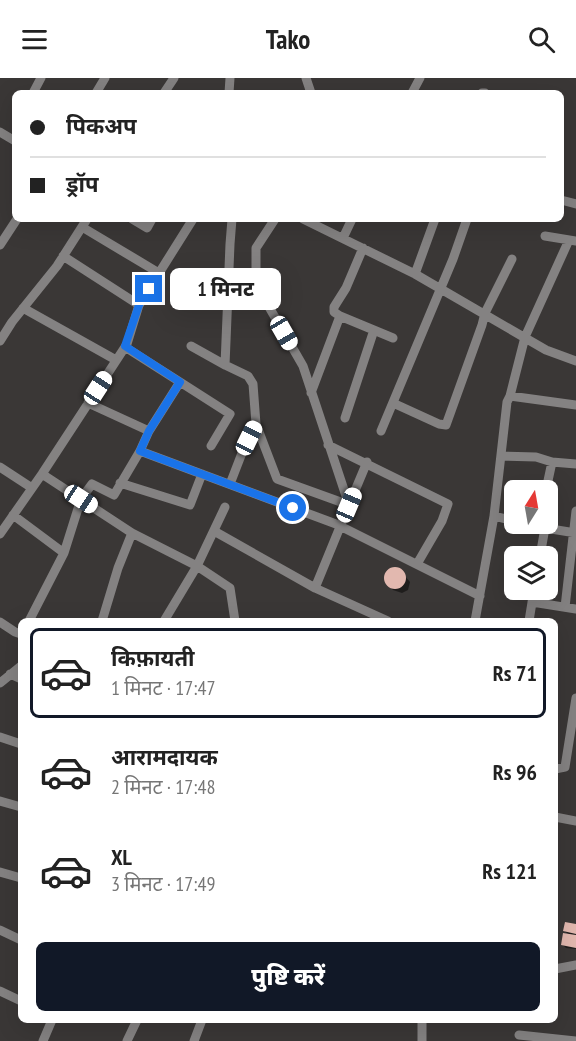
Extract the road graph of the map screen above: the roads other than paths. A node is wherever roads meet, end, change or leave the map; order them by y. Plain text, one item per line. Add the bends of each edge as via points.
1 (15, 222) edge
2 (137, 222) edge
3 (150, 222) edge
4 (191, 222) edge
5 (232, 222) edge
6 (273, 222) edge
7 (309, 222) edge
8 (351, 222) edge
9 (434, 222) edge
10 (466, 222) edge
11 (85, 223) edge
12 (545, 236) dead end
13 (343, 238) junction
14 (572, 241) edge
15 (0, 245) edge
16 (363, 248) junction
17 (63, 256) junction
18 (512, 259) dead end
19 (159, 273) junction
20 (416, 274) junction
21 (440, 288) junction
22 (139, 305) junction
23 (23, 308) junction
24 (485, 313) junction
25 (340, 316) junction
26 (374, 330) junction
27 (525, 337) junction
28 (393, 338) dead end
29 (0, 341) edge
30 (125, 346) junction
31 (191, 346) dead end
32 (116, 360) junction
33 (576, 361) edge
34 (225, 365) junction
35 (180, 382) junction
36 (311, 393) junction
37 (510, 396) junction
38 (88, 403) junction
39 (393, 403) junction
40 (576, 405) edge
41 (345, 418) dead end
42 (256, 424) junction
43 (149, 431) junction
44 (381, 431) dead end
45 (328, 444) junction
46 (211, 446) dead end
47 (140, 451) junction
48 (502, 456) junction
49 (367, 462) junction
50 (552, 462) junction
51 (576, 464) edge
52 (0, 467) edge
53 (42, 474) junction
54 (202, 474) junction
55 (548, 480) edge
56 (120, 483) junction
57 (230, 484) junction
58 (32, 488) junction
59 (81, 499) junction
60 (349, 505) junction
61 (225, 507) dead end
62 (576, 511) edge
63 (13, 515) junction
64 (494, 516) junction
65 (504, 518) edge
66 (340, 526) junction
67 (558, 529) edge
68 (214, 531) junction
69 (132, 533) junction
70 (575, 533) edge
71 (0, 534) edge
72 (64, 553) junction
73 (573, 563) edge
74 (417, 564) junction
75 (197, 566) junction
76 (315, 588) junction
77 (480, 596) junction
78 (532, 602) joint
79 (565, 607) junction
80 (576, 609) edge
81 (31, 618) edge
82 (103, 618) edge
83 (166, 618) edge
84 (234, 618) edge
85 (381, 618) edge
86 (476, 618) edge
87 (529, 618) edge
88 (0, 622) edge
89 (18, 633) edge
90 (18, 668) edge
91 (10, 675) junction
92 (18, 678) edge
93 (0, 683) edge
94 (576, 698) edge
95 (0, 738) edge
96 (18, 743) edge
97 (558, 768) edge
98 (0, 801) edge
99 (18, 806) edge
100 (558, 818) edge
101 (576, 821) edge
102 (0, 874) edge
103 (18, 877) edge
104 (0, 930) edge
105 (18, 939) edge
106 (576, 965) edge
107 (558, 968) edge
108 (0, 991) edge
109 (18, 1000) edge
110 (51, 1023) edge
111 (136, 1023) edge
112 (201, 1023) edge
113 (422, 1023) edge
114 (519, 1035) dead end
115 (43, 1041) edge
116 (127, 1041) edge
117 (194, 1041) edge
118 (422, 1041) edge
119 (576, 1041) edge

1 - 15 street
2 - 3 street via 147,228
4 - 19 street
5 - 34 street
6 - 36 street via 256,248 256,269 265,300 303,366
7 - 13 street
8 - 13 street
9 - 20 street
10 - 21 street
11 - 17 street
11 - 19 street
12 - 14 street
13 - 16 street
14 - 27 street
16 - 20 street
16 - 25 street via 334,307
17 - 22 street
17 - 23 street
18 - 24 street
19 - 22 street
20 - 21 street
21 - 24 street
21 - 39 street
22 - 30 street
23 - 29 street
23 - 32 street
24 - 27 street
24 - 39 street via 446,425
25 - 26 street
25 - 36 street
26 - 28 street
26 - 41 street
27 - 33 street
27 - 37 street
30 - 32 street
30 - 35 street
31 - 34 street
32 - 38 street
34 - 42 street via 248,376 253,384
35 - 43 street
35 - 46 street via 230,414
36 - 45 street
37 - 40 street
37 - 48 street
38 - 43 street
38 - 53 street
39 - 44 street
42 - 57 street
42 - 60 street via 277,479
43 - 47 street
45 - 49 street
45 - 60 street
47 - 54 street
47 - 56 street
48 - 50 street via 536,457
48 - 64 street
49 - 60 street
49 - 74 street via 448,504
50 - 51 street
50 - 55 street
52 - 58 street
53 - 58 street
53 - 59 street
54 - 56 street via 190,505
54 - 57 street
56 - 59 street via 114,495 92,483
57 - 66 street
58 - 63 street
59 - 69 street
59 - 72 street
60 - 66 street
61 - 68 street
62 - 70 street
63 - 71 street
63 - 72 street
64 - 65 street
64 - 77 street
66 - 74 street
66 - 76 street
67 - 70 street
68 - 75 street
68 - 76 street
69 - 75 street
69 - 82 street
70 - 73 street
72 - 81 street
73 - 79 street
74 - 77 street
75 - 83 street
75 - 84 street via 230,588
76 - 85 street
77 - 86 street
78 - 79 street
78 - 87 street
79 - 80 street
88 - 89 street
90 - 91 street
91 - 92 street
91 - 93 street
94 - 97 street via 565,767
95 - 96 street
98 - 99 street
100 - 101 street
102 - 103 street
104 - 105 street
106 - 107 street
108 - 109 street
110 - 115 street
111 - 116 street
112 - 117 street
113 - 118 street
114 - 119 street

